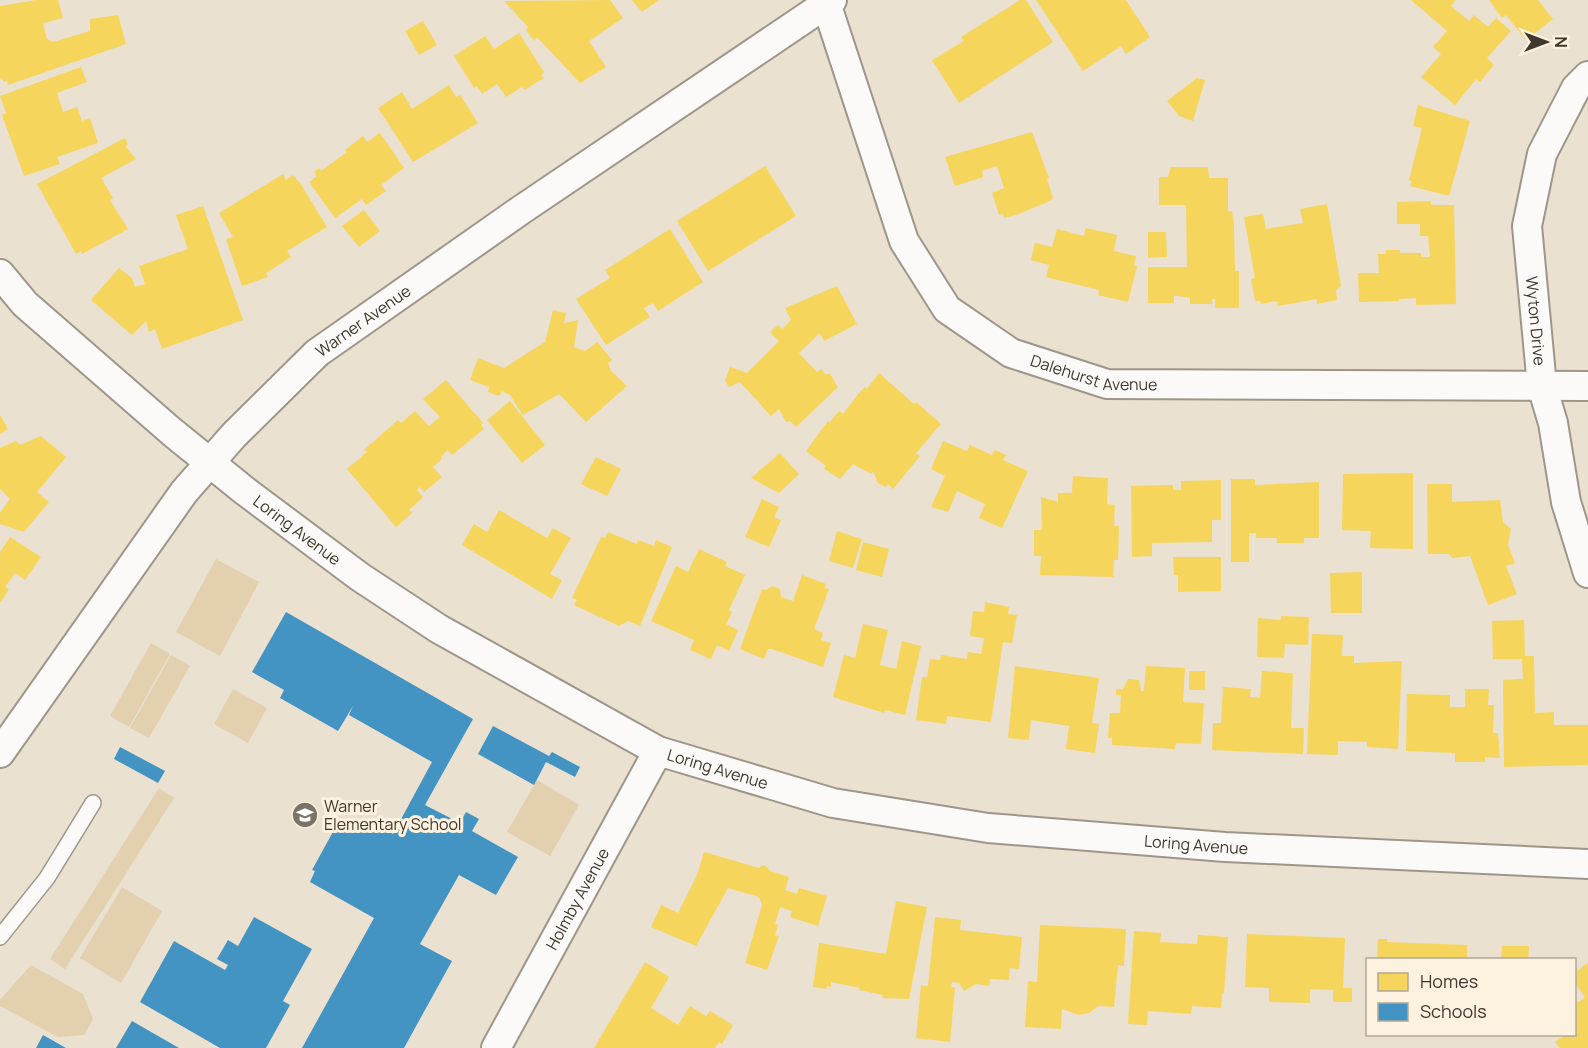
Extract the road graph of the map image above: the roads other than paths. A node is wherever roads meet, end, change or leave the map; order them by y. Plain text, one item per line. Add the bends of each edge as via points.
1 (827, 1) edge
2 (1588, 76) edge
3 (0, 274) edge
4 (1542, 386) junction
5 (1588, 386) edge
6 (210, 461) junction
7 (1588, 573) edge
8 (658, 751) junction
9 (0, 753) edge
10 (93, 803) dead end
11 (1588, 864) edge
12 (0, 937) edge
13 (496, 1048) edge

1 - 4 street, Dalehurst Avenue via 904,241 947,309 1011,353 1107,384
1 - 6 street, Warner Avenue via 317,352
2 - 4 street, Wyton Drive via 1576,88 1542,154 1527,226
3 - 6 street, Loring Avenue via 25,304
4 - 5 street, Dalehurst Avenue
4 - 7 street, Wyton Drive via 1553,423 1566,502
6 - 8 street, Loring Avenue via 245,492 360,577 439,629
6 - 9 street, Warner Avenue via 184,492
8 - 11 street, Loring Avenue via 833,803 988,828 1225,847
8 - 13 street, Holmby Avenue
10 - 12 lane via 47,878

